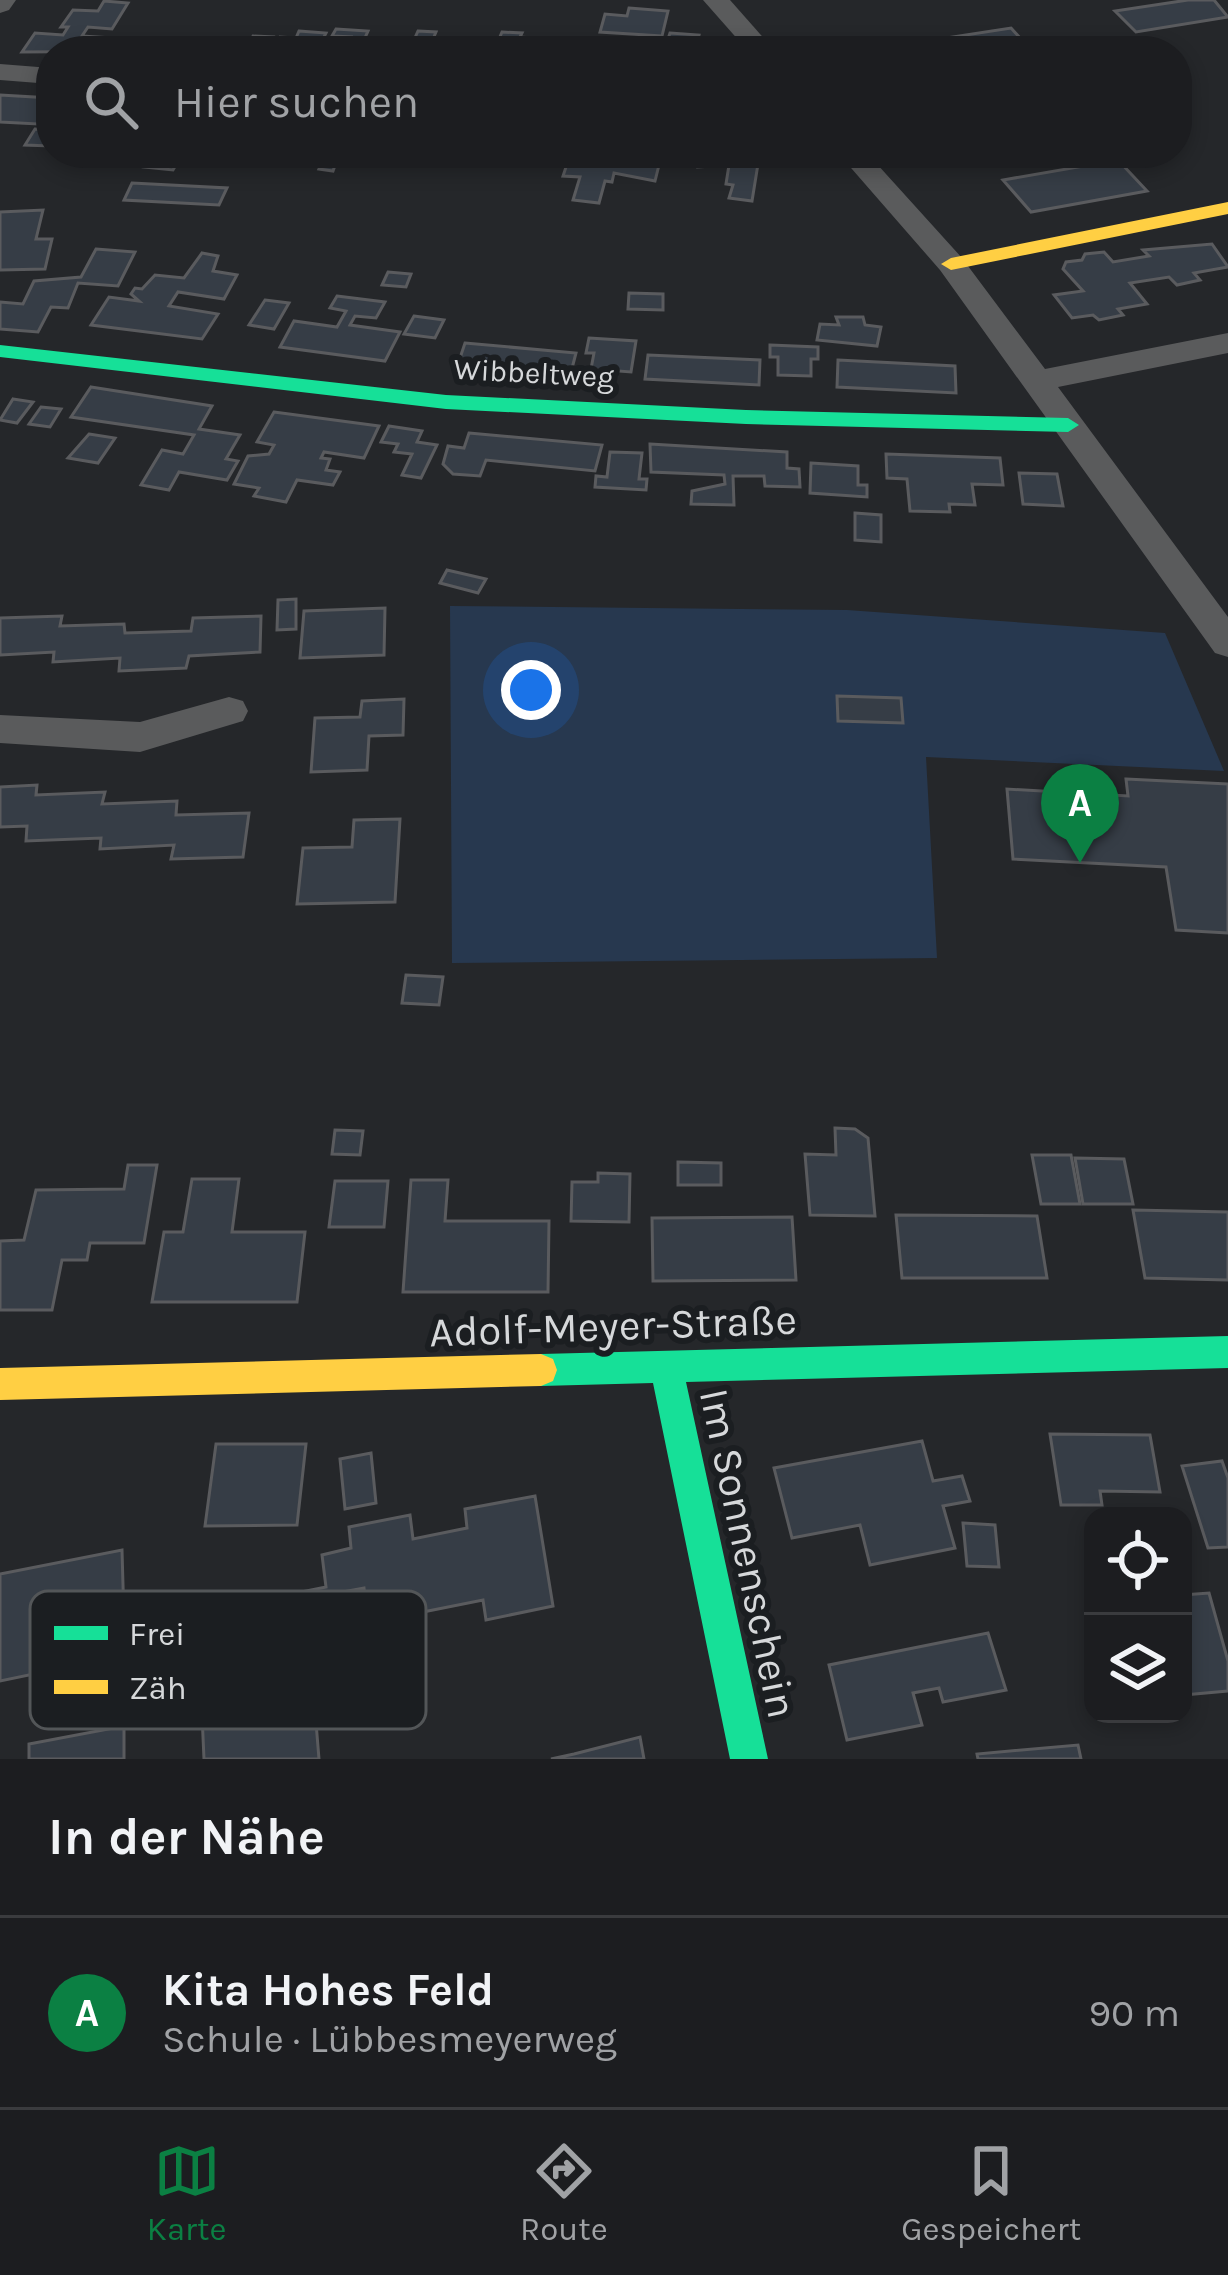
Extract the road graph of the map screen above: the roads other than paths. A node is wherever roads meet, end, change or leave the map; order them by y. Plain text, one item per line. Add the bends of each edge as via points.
1 (716, 0) edge
2 (749, 36) edge
3 (0, 72) edge
4 (36, 75) edge
5 (865, 168) edge
6 (1228, 208) edge
7 (951, 264) junction
8 (1228, 343) edge
9 (0, 350) edge
10 (1036, 380) junction
11 (1068, 425) junction
12 (1228, 644) edge
13 (230, 711) dead end
14 (0, 729) edge
15 (1228, 1352) edge
16 (666, 1365) junction
17 (0, 1384) edge
18 (749, 1759) edge

1 - 2 street
3 - 4 street
5 - 7 street
6 - 7 street
7 - 10 street
8 - 10 street
9 - 11 street, Wibbeltweg via 446,402
10 - 11 street
11 - 12 street
13 - 14 street via 140,737
15 - 16 street, Adolf-Meyer-Straße
16 - 17 street, Adolf-Meyer-Straße
16 - 18 street, Im Sonnenschein

